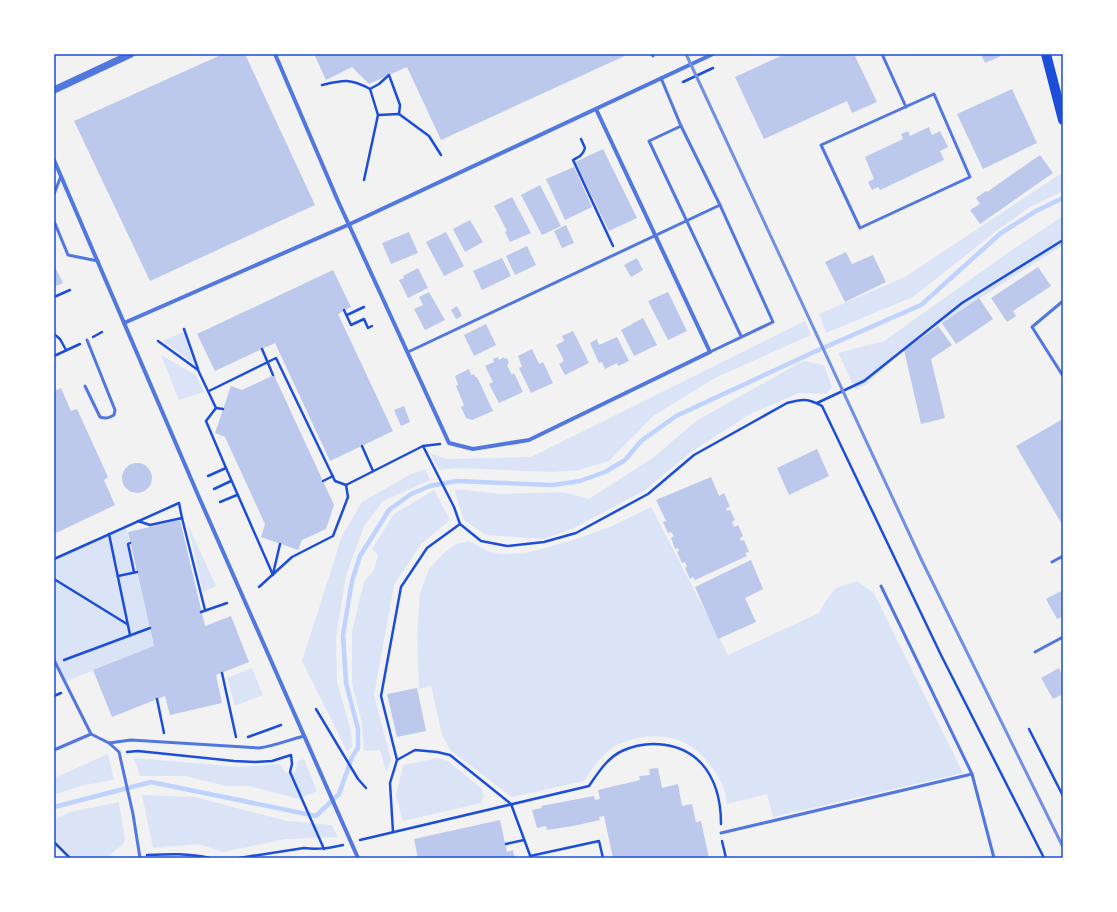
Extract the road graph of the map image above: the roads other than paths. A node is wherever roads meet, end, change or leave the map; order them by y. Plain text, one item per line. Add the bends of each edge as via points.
1 (131, 54) edge
2 (275, 54) edge
3 (713, 54) edge
4 (882, 54) edge
5 (1046, 54) edge
6 (661, 78) junction
7 (54, 90) edge
8 (906, 107) junction
9 (596, 109) junction
10 (1062, 114) edge
11 (681, 126) junction
12 (54, 160) edge
13 (61, 176) junction
14 (54, 194) edge
15 (720, 205) junction
16 (54, 221) edge
17 (686, 221) junction
18 (350, 224) junction
19 (656, 236) junction
20 (98, 262) junction
21 (1063, 301) edge
22 (124, 323) junction
23 (740, 336) junction
24 (87, 340) dead end
25 (408, 352) junction
26 (710, 352) junction
27 (1063, 376) edge
28 (85, 386) dead end
29 (1063, 556) edge
30 (1052, 562) dead end
31 (880, 586) dead end
32 (1063, 638) edge
33 (1035, 652) dead end
34 (55, 662) edge
35 (91, 734) junction
36 (304, 736) junction
37 (109, 743) junction
38 (54, 750) edge
39 (972, 774) junction
40 (721, 833) road end
41 (140, 857) edge
42 (358, 858) edge
43 (994, 858) edge

1 - 7 street
2 - 18 street
3 - 6 street
4 - 8 lane
5 - 10 main road
6 - 9 street
6 - 11 lane
8 - 8 lane via 821,145 860,228 970,177 934,94
9 - 18 street
9 - 19 street
11 - 15 lane
11 - 17 lane via 649,141
12 - 13 street
13 - 14 lane
13 - 20 street
15 - 17 lane
15 - 23 lane via 772,322
16 - 20 lane via 68,255
17 - 19 lane
17 - 23 lane
18 - 22 street
18 - 25 street
19 - 25 lane
19 - 26 street
20 - 22 street
21 - 27 lane via 1032,328
22 - 36 street
23 - 26 lane
24 - 28 lane via 115,410 114,415 105,419 100,417
25 - 26 street via 449,444 473,448 529,440
29 - 30 lane
31 - 39 lane
32 - 33 lane
34 - 35 lane
35 - 37 lane
35 - 38 lane
36 - 37 lane via 259,748 131,740
36 - 42 street
37 - 41 lane via 119,752
39 - 40 lane
39 - 43 lane

